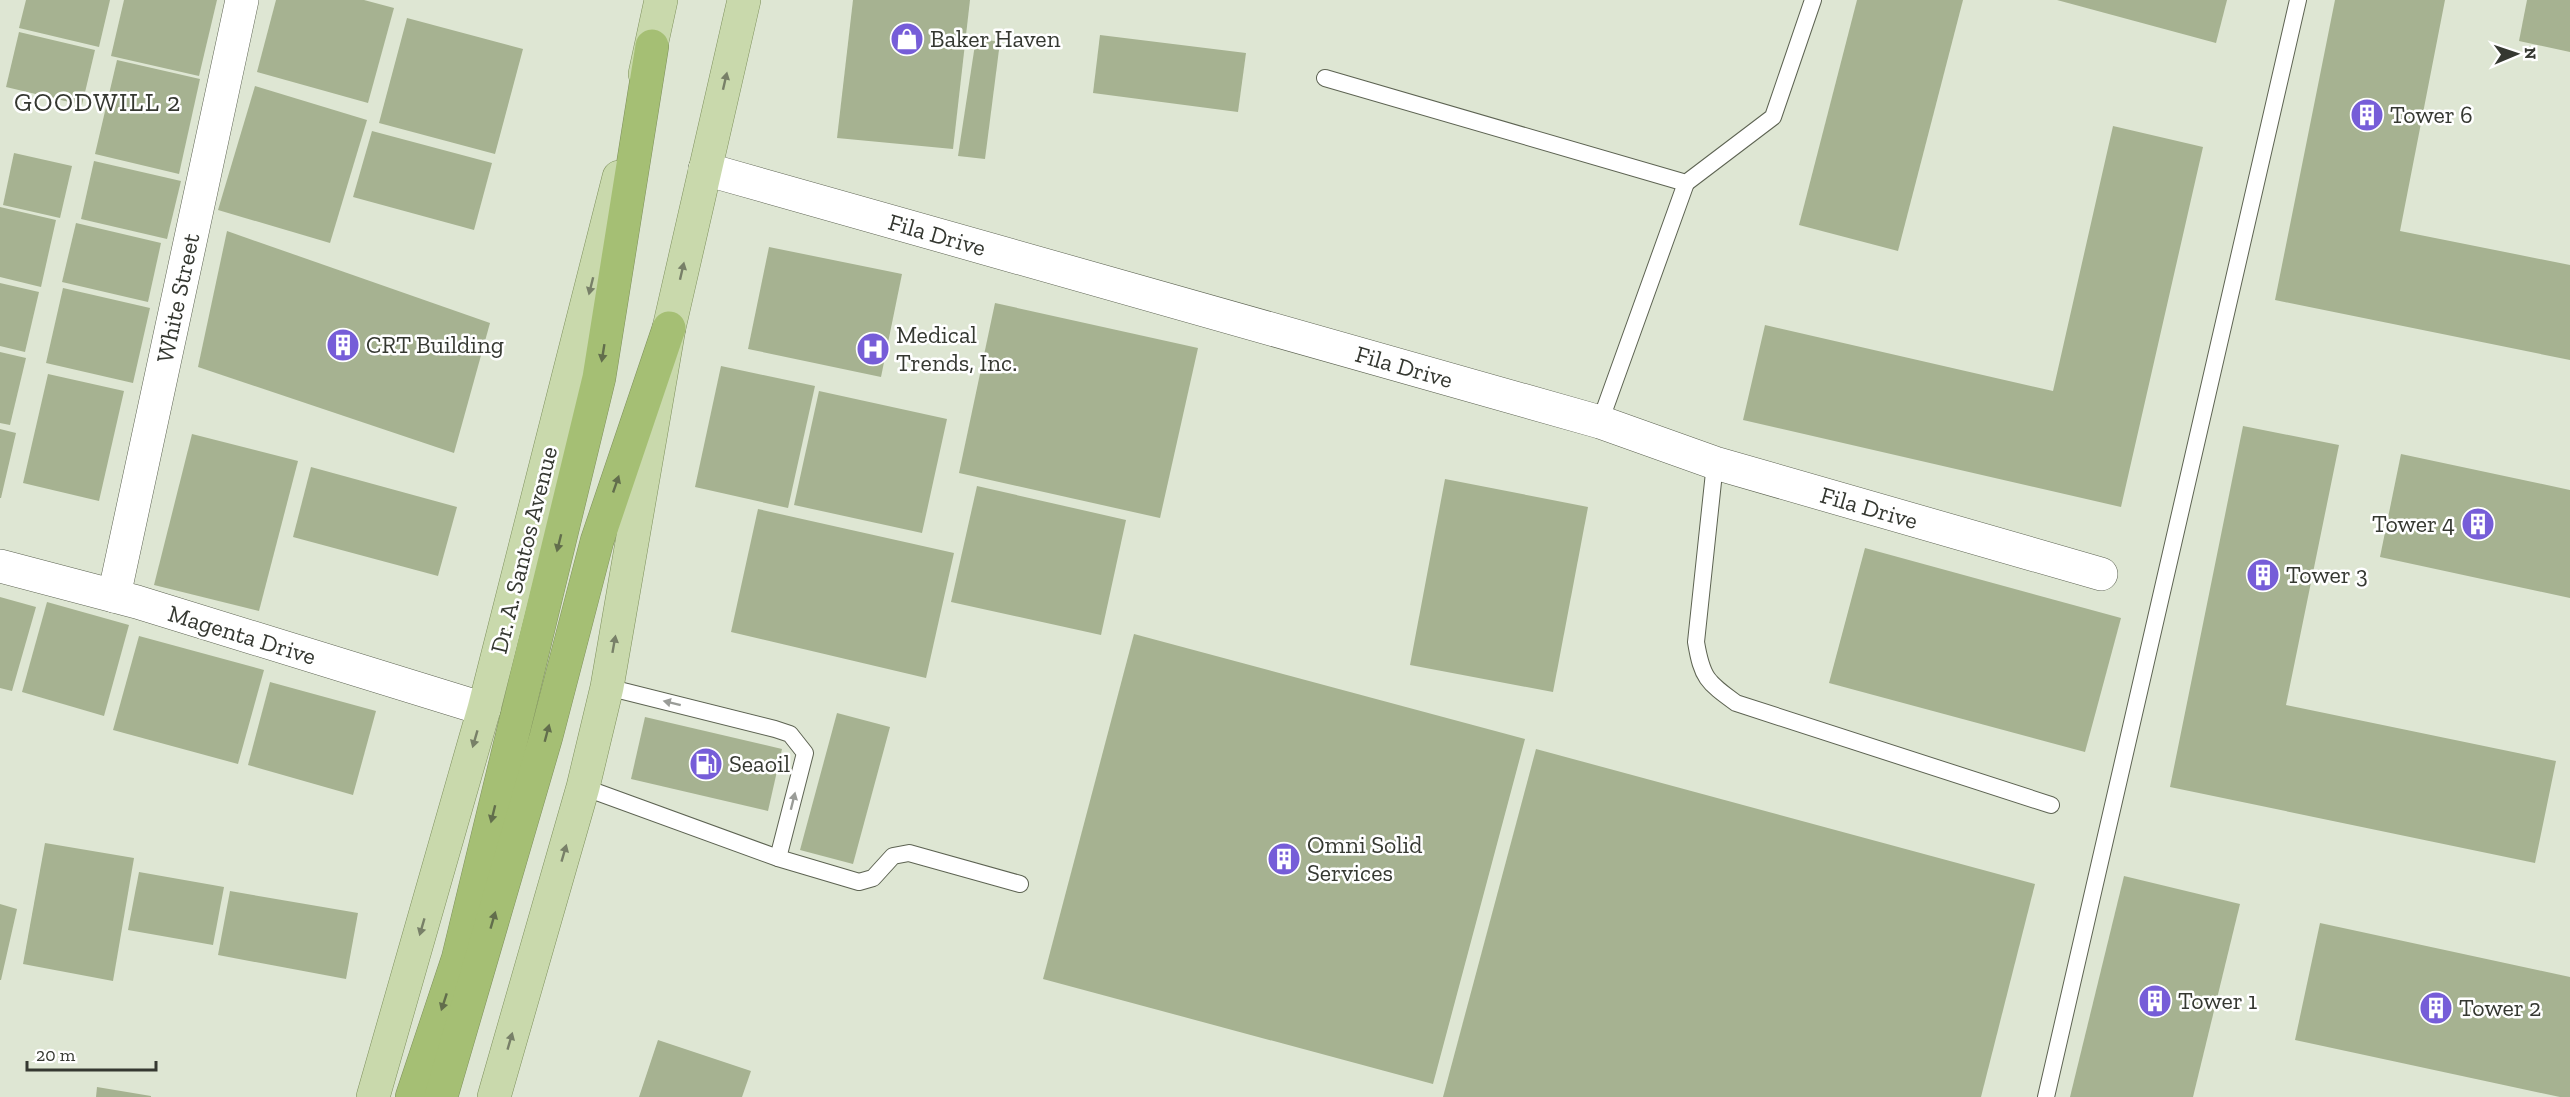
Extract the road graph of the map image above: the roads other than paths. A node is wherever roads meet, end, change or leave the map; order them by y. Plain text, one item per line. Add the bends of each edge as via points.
1 (242, 0) edge
2 (661, 0) edge
3 (744, 0) edge
4 (1813, 0) edge
5 (2298, 0) edge
6 (652, 46) junction
7 (1325, 78) dead end
8 (705, 169) junction
9 (1686, 183) junction
10 (669, 328) junction
11 (1600, 422) junction
12 (1715, 463) junction
13 (0, 566) edge
14 (2101, 574) dead end
15 (114, 596) junction
16 (607, 687) junction
17 (484, 709) junction
18 (583, 787) junction
19 (2051, 805) dead end
20 (778, 858) junction
21 (1020, 884) dead end
22 (374, 1097) edge
23 (412, 1097) edge
24 (441, 1097) edge
25 (494, 1097) edge
26 (2046, 1097) edge

1 - 15 street, White Street
2 - 6 main road, Dr. A. Santos Avenue
8 -> 3 main road
4 - 9 lane via 1773,117
5 - 26 lane
6 -> 17 main road, Dr. A. Santos Avenue
6 -> 23 highway via 599,378 458,959
7 - 9 lane
10 -> 8 main road
8 - 11 street, Fila Drive
9 - 11 lane
16 -> 10 main road
24 -> 10 highway via 546,737 597,541
11 - 12 street, Fila Drive
12 - 14 street, Fila Drive
12 - 19 lane via 1696,642 1700,666 1710,683 1736,703
13 - 15 street, Magenta Drive
15 - 17 street, Magenta Drive
16 - 18 main road
20 -> 16 lane via 805,753 790,734
17 -> 22 main road, Dr. A. Santos Avenue
18 - 20 lane
25 -> 18 main road
20 - 21 lane via 859,882 873,878 893,856 909,853

